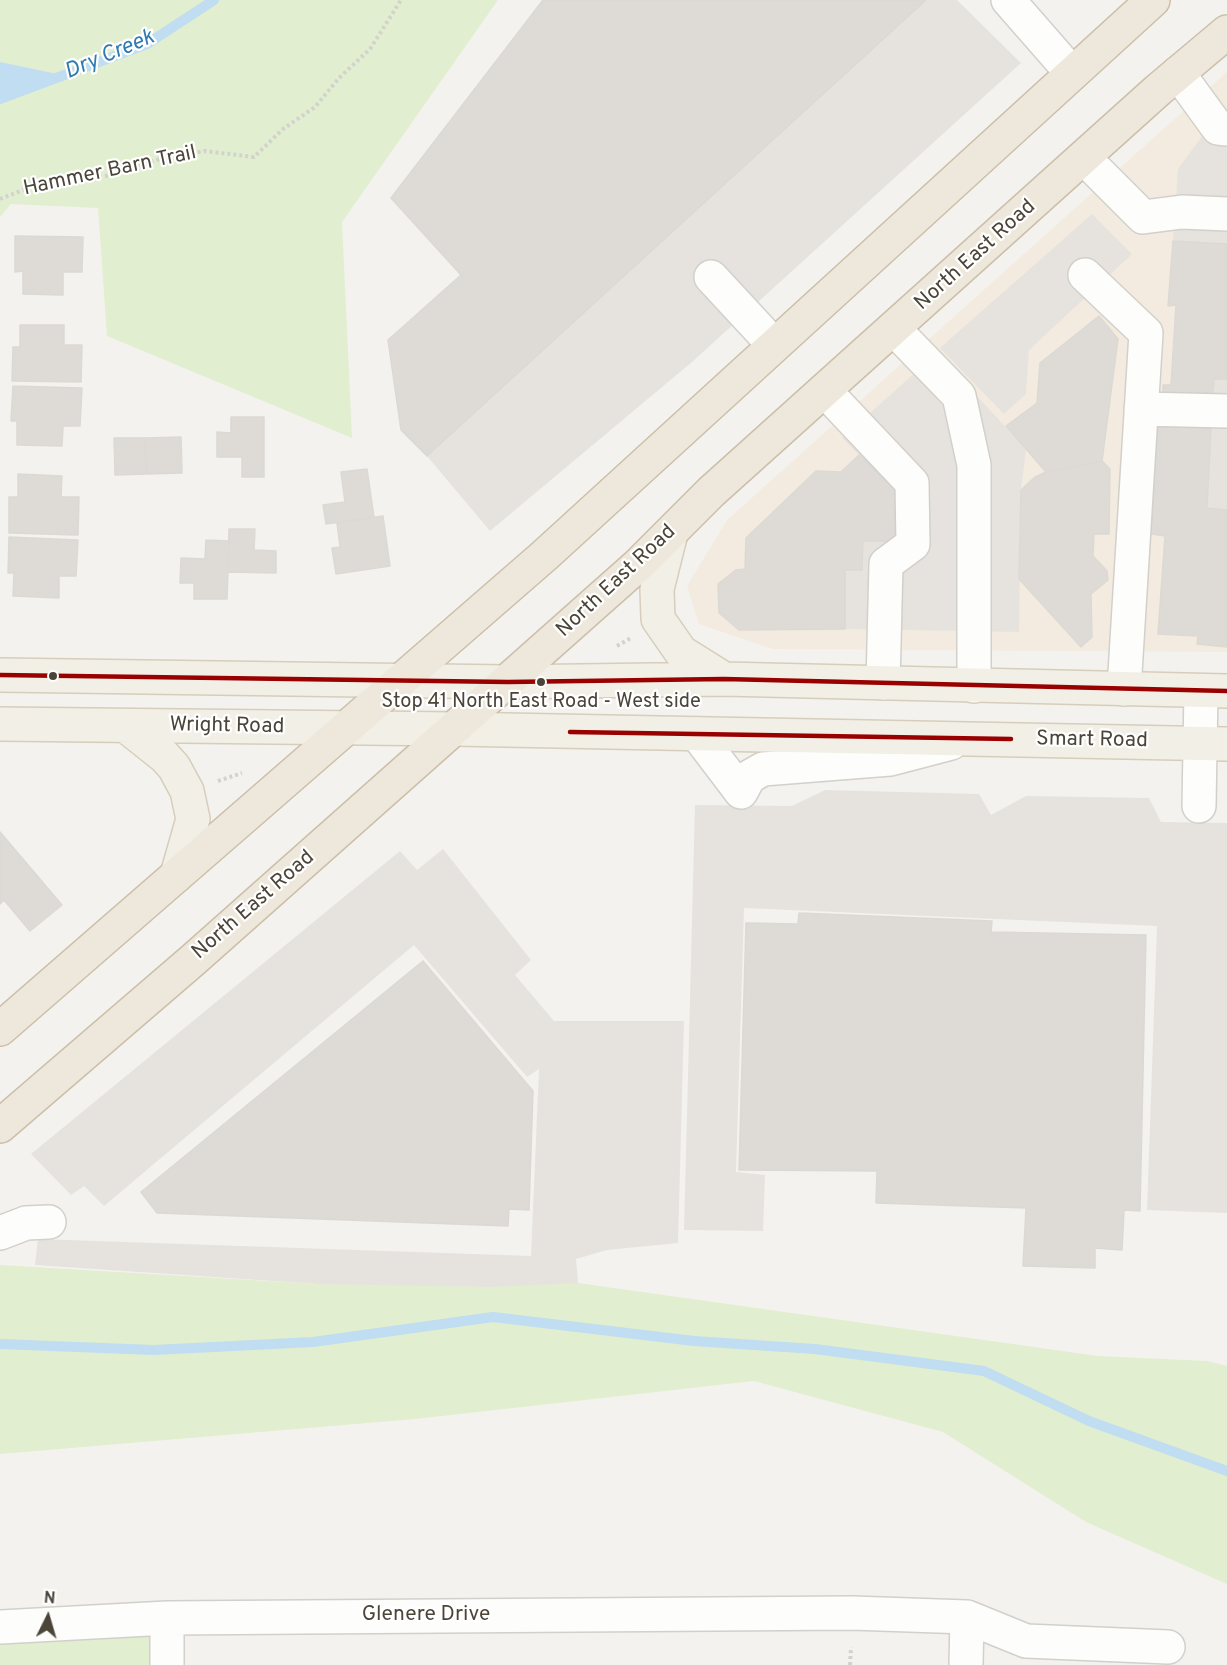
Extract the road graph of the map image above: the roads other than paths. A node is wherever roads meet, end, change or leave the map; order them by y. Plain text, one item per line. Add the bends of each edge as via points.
1 (1008, 0) edge
2 (1153, 0) edge
3 (1227, 32) edge
4 (1071, 72) junction
5 (1178, 73) junction
6 (1227, 129) edge
7 (1084, 158) junction
8 (1227, 214) edge
9 (1085, 275) dead end
10 (711, 277) dead end
11 (894, 329) junction
12 (774, 345) junction
13 (825, 391) junction
14 (1141, 409) junction
15 (1227, 411) edge
16 (671, 533) junction
17 (0, 675) edge
18 (724, 679) junction
19 (402, 680) junction
20 (508, 682) junction
21 (883, 682) junction
22 (974, 686) junction
23 (1124, 689) junction
24 (1214, 691) edge
25 (0, 724) edge
26 (126, 726) junction
27 (347, 729) junction
28 (454, 729) junction
29 (697, 734) junction
30 (970, 739) junction
31 (1214, 744) edge
32 (1199, 806) dead end
33 (177, 875) junction
34 (0, 1029) edge
35 (0, 1126) edge
36 (49, 1222) dead end
37 (0, 1233) edge
38 (967, 1617) junction
39 (166, 1618) junction
40 (0, 1627) edge
41 (1168, 1647) dead end
42 (1129, 1655) edge
43 (166, 1665) edge
44 (966, 1665) edge

1 - 4 street
2 - 4 highway
3 - 5 highway, North East Road
4 - 12 highway
5 - 6 street via 1218,128
5 - 7 highway, North East Road
7 - 8 street via 1143,217 1182,212
7 - 11 highway, North East Road
9 - 14 street via 1146,333
10 - 12 street
11 - 13 highway, North East Road
11 - 22 street via 959,396 975,465
12 - 19 highway
13 - 16 highway, North East Road via 711,492
13 - 21 street via 912,483 913,544 886,564
14 - 15 street
14 - 23 street
16 - 18 main road via 657,589 658,620 681,652
16 - 20 highway, North East Road
17 - 19 main road
18 - 20 main road
18 - 21 main road
19 - 20 main road
19 - 27 highway
20 - 28 highway, North East Road
21 - 22 main road
22 - 23 main road
23 - 24 main road
24 - 31 street
25 - 26 main road, Wright Road
26 - 27 main road, Wright Road
26 - 33 main road via 165,757 187,791 193,819
27 - 28 main road, Wright Road
27 - 33 highway
28 - 29 main road, Smart Road
28 - 35 highway, North East Road
29 - 30 main road, Smart Road
29 - 30 street via 741,792 749,777 763,769 890,759
30 - 31 main road, Smart Road
31 - 32 street
33 - 34 highway
36 - 37 street via 26,1223
38 - 39 street, Glenere Drive via 852,1613
38 - 42 street via 1026,1641
38 - 44 street
39 - 40 street, Glenere Drive
39 - 43 street
41 - 42 street

